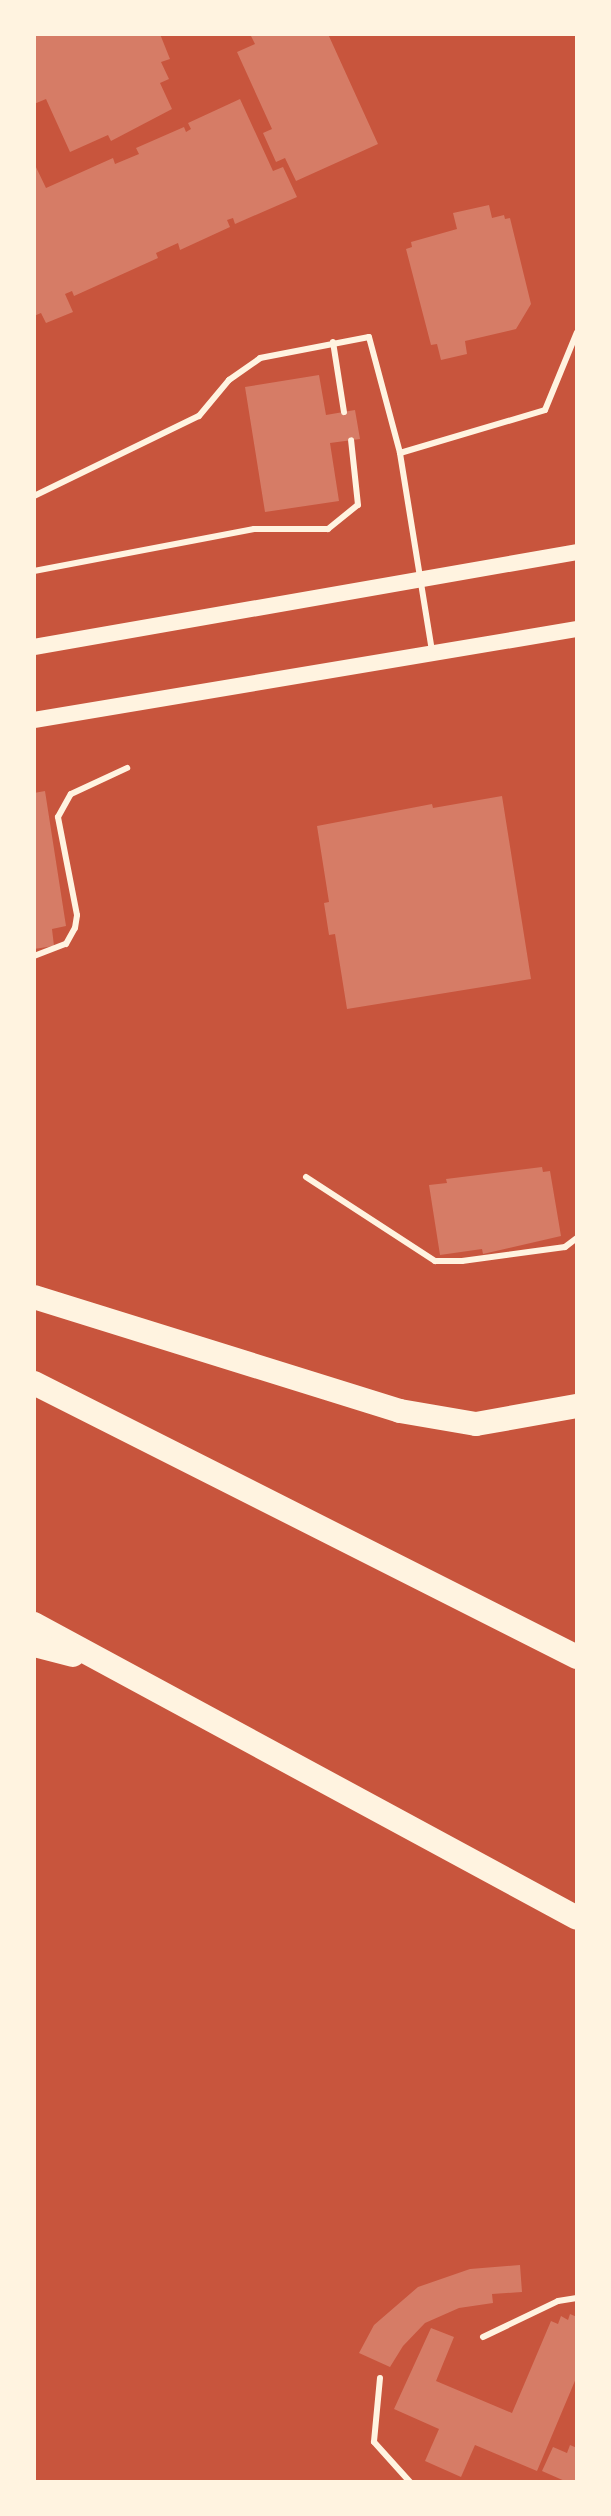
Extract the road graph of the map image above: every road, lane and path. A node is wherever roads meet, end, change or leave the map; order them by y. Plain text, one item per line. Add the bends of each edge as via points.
1 (577, 332) edge
2 (333, 342) junction
3 (344, 412) dead end
4 (351, 440) dead end
5 (400, 453) junction
6 (34, 496) edge
7 (577, 552) edge
8 (34, 571) edge
9 (418, 578) junction
10 (577, 629) edge
11 (34, 647) edge
12 (433, 654) junction
13 (34, 720) edge
14 (127, 768) dead end
15 (34, 956) edge
16 (306, 1177) dead end
17 (577, 1238) edge
18 (34, 1297) edge
19 (34, 1383) edge
20 (577, 1406) edge
21 (34, 1624) edge
22 (34, 1645) edge
23 (577, 1657) edge
24 (114, 1666) junction
25 (577, 1918) edge
26 (577, 2298) edge
27 (483, 2337) dead end
28 (380, 2378) dead end
29 (410, 2482) edge

1 - 5 lane via 545,410
2 - 3 lane
2 - 5 lane via 369,337
2 - 6 lane via 260,358 229,380 199,416
4 - 8 lane via 358,505 328,529 254,529
5 - 9 lane
7 - 9 main road
9 - 11 main road
9 - 12 lane
10 - 12 main road
12 - 13 main road
14 - 15 lane via 71,794 58,817 75,928 66,944
16 - 17 lane via 435,1261 565,1247
18 - 20 highway via 400,1411 476,1424
19 - 23 highway
21 - 24 highway
22 - 24 highway
24 - 25 highway
26 - 27 lane via 558,2301
28 - 29 lane via 374,2442

